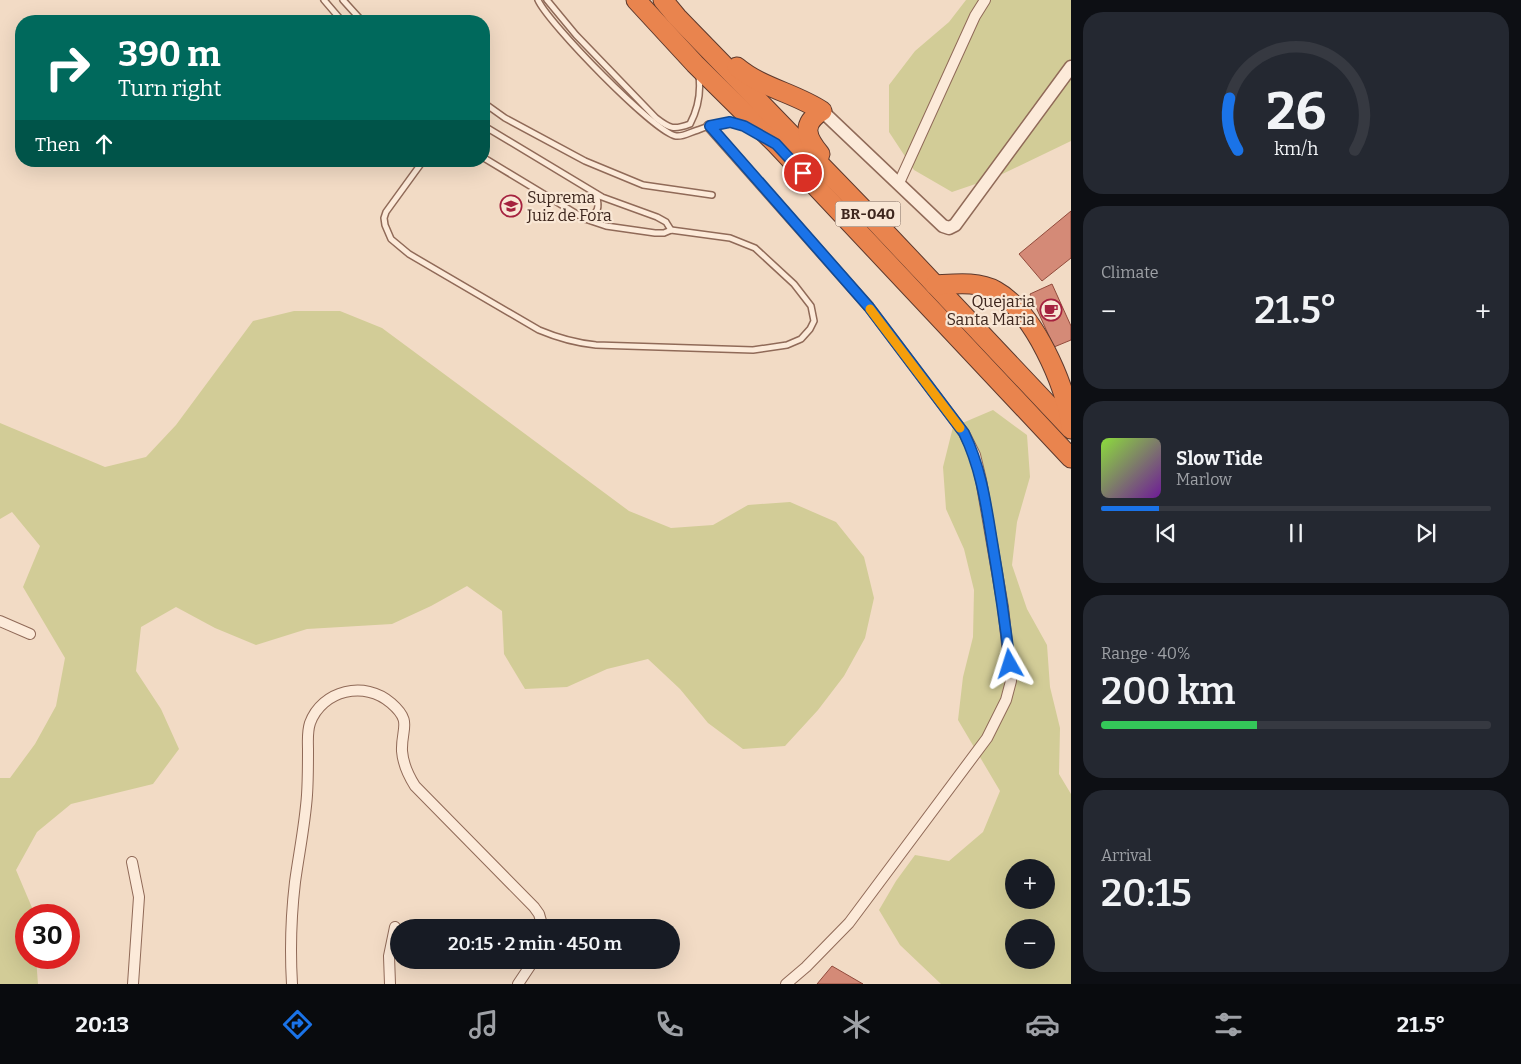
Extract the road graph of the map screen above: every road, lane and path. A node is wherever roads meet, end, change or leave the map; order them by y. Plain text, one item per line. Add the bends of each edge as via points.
1 (324, 0) edge
2 (344, 0) edge
3 (538, 0) edge
4 (547, 0) edge
5 (636, 0) edge
6 (663, 0) edge
7 (985, 0) edge
8 (337, 15) edge
9 (357, 15) edge
10 (677, 17) junction
11 (695, 64) junction
12 (1071, 67) edge
13 (490, 108) edge
14 (822, 111) junction
15 (690, 124) junction
16 (710, 126) junction
17 (490, 130) edge
18 (697, 130) junction
19 (776, 144) junction
20 (490, 162) edge
21 (419, 167) edge
22 (899, 183) junction
23 (596, 193) junction
24 (712, 195) dead end
25 (871, 217) junction
26 (585, 219) junction
27 (671, 230) junction
28 (935, 284) junction
29 (1071, 427) edge
30 (1071, 458) edge
31 (0, 621) edge
32 (30, 634) dead end
33 (132, 862) dead end
34 (541, 919) edge
35 (390, 951) edge
36 (528, 969) edge
37 (133, 984) edge
38 (292, 984) edge
39 (390, 984) edge
40 (518, 984) edge
41 (786, 984) edge

1 - 8 lane
2 - 9 lane
3 - 18 lane via 612,86 655,124 677,136
4 - 15 lane via 656,118 672,128
5 - 11 highway, BR-040
6 - 10 highway, BR-040
7 - 22 street
10 - 14 highway via 748,77 810,102
10 - 25 highway, BR-040
11 - 15 lane via 700,90
11 - 19 highway, BR-040
12 - 22 street via 953,226 944,226
13 - 24 lane via 585,161 643,185
14 - 22 street
14 - 25 highway via 807,126 810,140
15 - 18 lane
16 - 18 lane
16 - 19 lane via 736,123
16 - 41 street via 869,307 964,433 974,455 982,489 1010,664 1011,682 1006,700 987,738 849,923
17 - 23 lane
19 - 30 highway, BR-040
20 - 26 lane
21 - 27 lane via 386,212 384,225 391,239 409,254 547,334 596,345 753,350 788,345 810,330 814,321 811,306 794,284 755,248 730,238
23 - 26 lane via 598,209
23 - 27 lane via 657,217
25 - 28 highway, BR-040
26 - 27 lane via 606,226 655,233
28 - 29 highway, BR-040
28 - 29 highway via 984,286 1005,298 1029,322 1064,392
31 - 32 street
33 - 37 street via 139,897
34 - 38 street via 534,907 415,786 404,761 402,743 406,726 392,703 368,691 341,692 314,714 308,731 307,796 292,911
35 - 39 street
36 - 40 street

